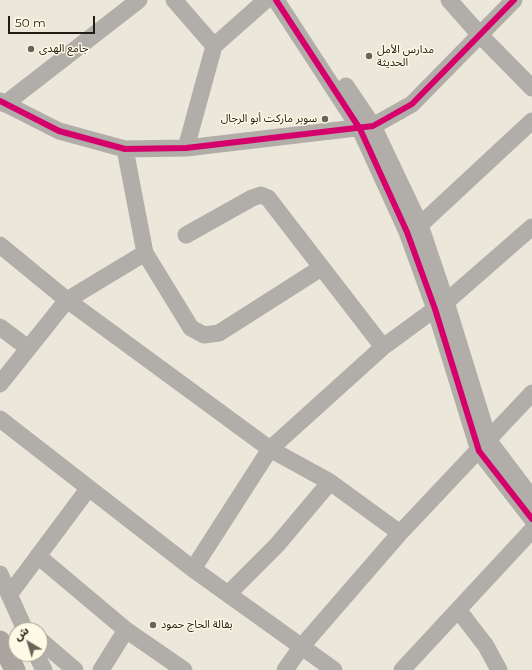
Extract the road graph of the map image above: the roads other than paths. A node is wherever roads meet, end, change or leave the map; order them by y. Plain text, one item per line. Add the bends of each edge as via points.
1 (139, 0) edge
2 (174, 0) edge
3 (266, 0) edge
4 (276, 0) edge
5 (288, 0) edge
6 (449, 0) edge
7 (514, 0) edge
8 (480, 35) junction
9 (214, 46) junction
10 (532, 88) edge
11 (2, 103) edge
12 (532, 121) edge
13 (367, 128) junction
14 (186, 148) junction
15 (125, 149) junction
16 (532, 227) edge
17 (413, 228) junction
18 (186, 235) dead end
19 (0, 245) edge
20 (145, 253) junction
21 (321, 268) junction
22 (67, 300) junction
23 (440, 305) junction
24 (0, 326) edge
25 (383, 347) junction
26 (28, 348) junction
27 (0, 384) edge
28 (532, 393) edge
29 (0, 419) edge
30 (484, 446) junction
31 (270, 449) junction
32 (330, 482) junction
33 (88, 489) junction
34 (532, 498) edge
35 (532, 519) edge
36 (532, 530) edge
37 (400, 533) junction
38 (38, 556) junction
39 (193, 569) junction
40 (0, 574) edge
41 (228, 594) junction
42 (9, 595) junction
43 (459, 611) junction
44 (23, 622) edge
45 (126, 630) junction
46 (0, 641) edge
47 (302, 646) junction
48 (48, 647) edge
49 (15, 670) edge
50 (75, 670) edge
51 (101, 670) edge
52 (184, 670) edge
53 (285, 670) edge
54 (334, 670) edge
55 (402, 670) edge
56 (499, 670) edge

1 - 11 street
2 - 9 street
3 - 9 street
4 - 13 street
5 - 13 street
6 - 8 street
7 - 8 street
8 - 10 street
8 - 13 street via 412,104
9 - 14 street
11 - 15 street via 59,131
12 - 17 street
13 - 14 street
13 - 17 street
14 - 15 street
15 - 20 street
16 - 23 street
17 - 23 street
18 - 21 street via 261,195 268,198
19 - 22 street
20 - 21 street via 191,328 204,335 219,333
20 - 22 street
21 - 25 street
22 - 26 street
22 - 31 street
23 - 25 street
23 - 30 street
24 - 26 street
25 - 31 street
26 - 27 street
28 - 30 street
29 - 33 street
30 - 34 street
30 - 35 street
30 - 37 street
31 - 32 street
31 - 39 street
32 - 37 street
32 - 41 street via 277,545
33 - 38 street
33 - 39 street
36 - 43 street
37 - 47 street
38 - 42 street
38 - 45 street
39 - 41 street
40 - 42 street
41 - 47 street
42 - 44 street
43 - 55 street
43 - 56 street via 486,646
45 - 51 street
45 - 52 street
46 - 49 main road
47 - 53 street
47 - 54 street
48 - 50 street

